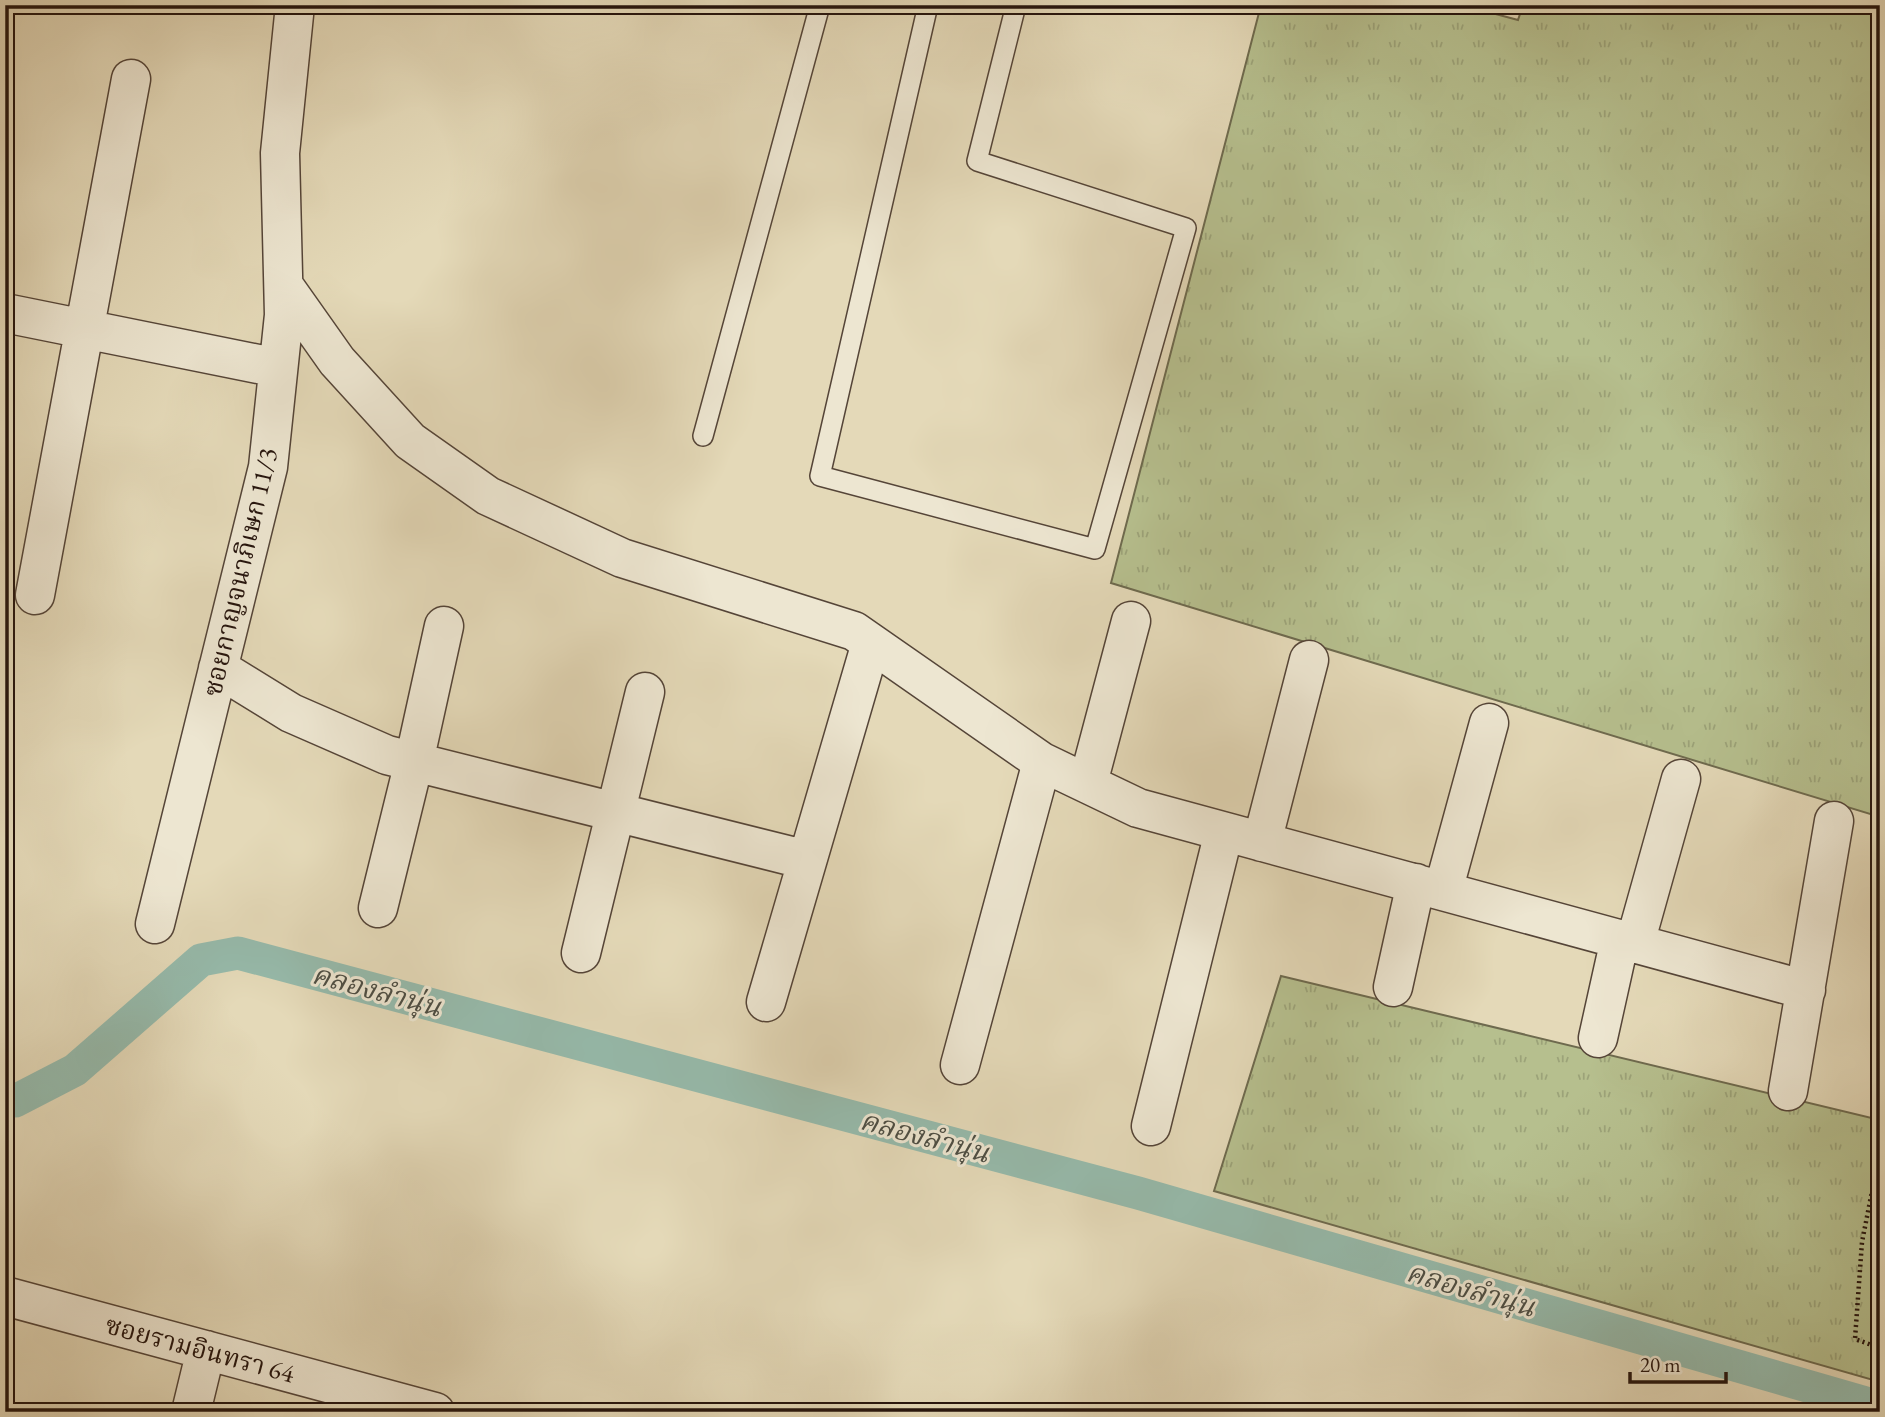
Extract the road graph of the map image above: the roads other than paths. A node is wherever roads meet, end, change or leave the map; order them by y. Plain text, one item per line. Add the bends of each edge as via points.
1 (295, 5) edge
2 (820, 5) edge
3 (929, 5) edge
4 (1016, 5) edge
5 (131, 79) dead end
6 (284, 286) junction
7 (5, 313) edge
8 (85, 329) junction
9 (278, 368) junction
10 (703, 436) dead end
11 (35, 595) dead end
12 (1131, 621) dead end
13 (444, 626) dead end
14 (872, 643) junction
15 (1309, 660) dead end
16 (218, 668) junction
17 (645, 692) dead end
18 (1489, 723) dead end
19 (414, 761) junction
20 (1042, 762) junction
21 (1681, 779) dead end
22 (1087, 783) junction
23 (615, 812) junction
24 (1834, 821) dead end
25 (1224, 832) junction
26 (1262, 842) junction
27 (807, 860) junction
28 (1429, 887) junction
29 (378, 908) dead end
30 (155, 924) dead end
31 (1628, 941) junction
32 (581, 953) dead end
33 (1393, 987) dead end
34 (1806, 990) junction
35 (766, 1002) dead end
36 (1598, 1038) dead end
37 (960, 1065) dead end
38 (1788, 1091) dead end
39 (1151, 1126) dead end
40 (5, 1296) edge
41 (206, 1350) junction
42 (426, 1411) edge
43 (191, 1412) edge

1 - 6 street, ซอยกาญจนาภิเษก 11/3 via 281,153
2 - 10 lane
3 - 4 lane via 820,476 1095,549 1186,228 977,161
5 - 8 street
6 - 9 street, ซอยกาญจนาภิเษก 11/3
6 - 14 street via 337,361 410,441 488,496 622,558 854,631
7 - 8 street
8 - 9 street
8 - 11 street
9 - 16 street, ซอยกาญจนาภิเษก 11/3 via 268,467
12 - 22 street
13 - 19 street
14 - 20 street
14 - 27 street
15 - 26 street
16 - 19 street via 291,713 387,755
16 - 30 street, ซอยกาญจนาภิเษก 11/3
17 - 23 street
18 - 28 street
19 - 23 street
19 - 29 street
20 - 22 street
20 - 37 street
21 - 31 street
22 - 25 street via 1138,808
23 - 27 street
23 - 32 street
24 - 34 street
25 - 26 street
25 - 39 street
26 - 28 street
27 - 35 street
28 - 31 street
28 - 33 street
31 - 34 street
31 - 36 street
34 - 38 street
40 - 41 street, ซอยรามอินทรา 64
41 - 42 street, ซอยรามอินทรา 64
41 - 43 street

